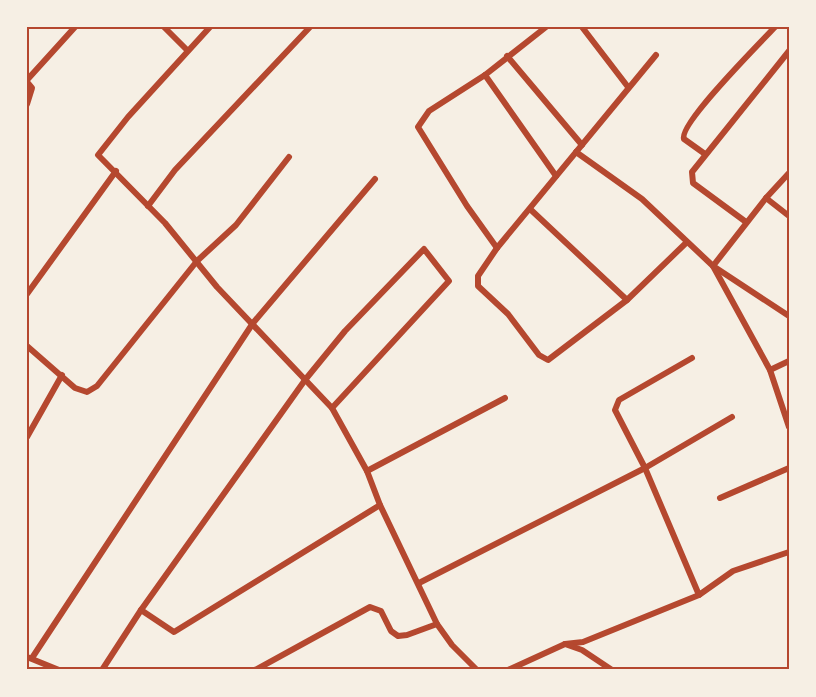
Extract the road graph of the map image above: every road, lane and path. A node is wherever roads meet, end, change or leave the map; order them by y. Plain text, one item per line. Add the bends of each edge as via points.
1 (75, 27) edge
2 (164, 27) edge
3 (210, 27) edge
4 (310, 27) edge
5 (546, 27) edge
6 (582, 27) edge
7 (775, 27) edge
8 (187, 50) junction
9 (789, 51) edge
10 (656, 55) dead end
11 (507, 56) junction
12 (485, 75) junction
13 (27, 81) edge
14 (628, 87) junction
15 (27, 104) edge
16 (582, 146) junction
17 (576, 152) junction
18 (705, 154) junction
19 (289, 157) dead end
20 (116, 171) junction
21 (789, 173) edge
22 (556, 176) junction
23 (375, 179) dead end
24 (766, 198) junction
25 (148, 206) junction
26 (530, 209) junction
27 (789, 216) edge
28 (746, 222) junction
29 (687, 242) junction
30 (497, 248) junction
31 (197, 261) junction
32 (713, 266) junction
33 (27, 294) edge
34 (627, 300) junction
35 (789, 316) edge
36 (253, 323) junction
37 (27, 346) edge
38 (692, 358) dead end
39 (789, 361) edge
40 (770, 370) junction
41 (62, 375) junction
42 (305, 380) junction
43 (505, 398) dead end
44 (332, 408) junction
45 (732, 417) dead end
46 (789, 427) edge
47 (27, 437) edge
48 (645, 468) junction
49 (789, 468) edge
50 (367, 471) junction
51 (720, 498) dead end
52 (380, 505) junction
53 (789, 552) edge
54 (419, 583) junction
55 (699, 595) junction
56 (141, 610) junction
57 (437, 624) junction
58 (565, 644) junction
59 (29, 658) edge
60 (59, 670) edge
61 (102, 670) edge
62 (255, 670) edge
63 (477, 670) edge
64 (508, 670) edge
65 (612, 670) edge

1 - 13 street
2 - 8 street
3 - 8 street
4 - 25 street via 175,170
5 - 11 street
6 - 14 street
7 - 18 street via 683,131 684,139
8 - 20 street via 98,155
9 - 18 street
10 - 14 street
11 - 12 street
11 - 16 street
12 - 22 street
12 - 30 street via 429,111 418,127
13 - 15 street via 32,88
14 - 16 street
16 - 17 street
17 - 22 street
17 - 29 street via 642,199
18 - 28 street via 692,172 693,183
19 - 31 street via 236,225
20 - 25 street
20 - 33 street
21 - 24 street
22 - 26 street
23 - 36 street
24 - 27 street
24 - 28 street
25 - 31 street
26 - 30 street
26 - 34 street
28 - 32 street
29 - 32 street
29 - 34 street
30 - 34 street via 478,276 478,286 508,314 544,360
31 - 36 street
31 - 41 street via 97,386 87,392 75,388
32 - 35 street
32 - 40 street
36 - 42 street
36 - 59 street
37 - 41 street
38 - 48 street via 616,405
39 - 40 street
40 - 46 street
41 - 47 street
42 - 44 street
42 - 44 street via 345,331 424,249 449,281
42 - 56 street
43 - 50 street
44 - 50 street
45 - 48 street
48 - 54 street
48 - 55 street
49 - 51 street
50 - 52 street
52 - 54 street
52 - 56 street via 174,632
53 - 55 street via 732,571
54 - 57 street
55 - 58 street via 583,642
56 - 61 street
57 - 62 street via 398,636 381,611 370,607
57 - 63 street
58 - 64 street
58 - 65 street
59 - 60 street

